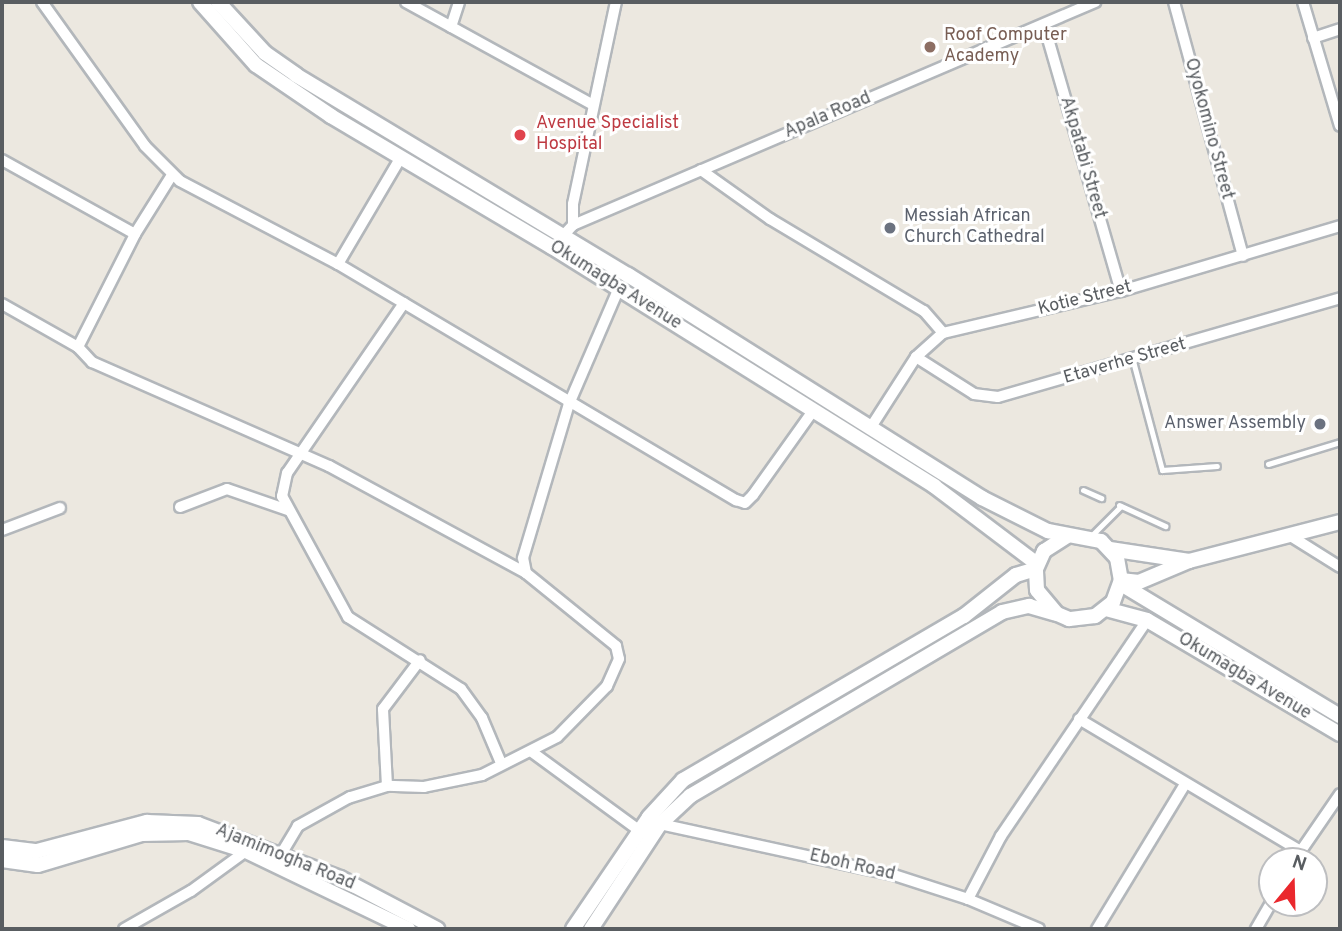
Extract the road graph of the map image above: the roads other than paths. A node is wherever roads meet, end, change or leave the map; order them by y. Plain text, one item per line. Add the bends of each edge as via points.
1 (42, 2) edge
2 (200, 2) edge
3 (218, 2) edge
4 (406, 2) edge
5 (459, 2) edge
6 (616, 2) edge
7 (1095, 2) edge
8 (1174, 2) edge
9 (1303, 2) edge
10 (1044, 25) junction
11 (451, 27) junction
12 (1340, 29) edge
13 (1313, 38) junction
14 (593, 105) junction
15 (1340, 126) edge
16 (401, 157) junction
17 (2, 160) edge
18 (701, 170) junction
19 (172, 175) junction
20 (1340, 226) edge
21 (569, 230) junction
22 (135, 234) junction
23 (552, 247) junction
24 (1243, 256) junction
25 (338, 264) junction
26 (618, 289) junction
27 (1121, 291) junction
28 (1340, 298) edge
29 (404, 303) junction
30 (2, 304) edge
31 (943, 332) junction
32 (78, 347) junction
33 (916, 357) junction
34 (1133, 362) junction
35 (569, 404) junction
36 (813, 411) junction
37 (871, 427) junction
38 (1340, 442) edge
39 (302, 457) junction
40 (1268, 464) dead end
41 (1217, 466) dead end
42 (1083, 490) dead end
43 (1101, 498) dead end
44 (180, 507) dead end
45 (60, 508) dead end
46 (288, 510) junction
47 (1340, 522) edge
48 (1165, 526) dead end
49 (2, 530) edge
50 (1289, 535) junction
51 (1067, 536) junction
52 (1091, 536) junction
53 (1110, 549) junction
54 (1189, 561) junction
55 (1037, 566) junction
56 (1340, 567) edge
57 (526, 573) junction
58 (1121, 582) junction
59 (1107, 609) junction
60 (1057, 614) junction
61 (1147, 620) junction
62 (420, 660) junction
63 (1340, 716) edge
64 (1079, 719) junction
65 (1340, 734) edge
66 (532, 752) junction
67 (501, 763) junction
68 (1185, 784) junction
69 (387, 786) junction
70 (1340, 794) edge
71 (660, 824) junction
72 (640, 831) junction
73 (2, 847) edge
74 (1293, 847) edge
75 (1303, 847) edge
76 (246, 851) junction
77 (282, 853) junction
78 (2, 860) edge
79 (968, 899) junction
80 (122, 928) edge
81 (408, 929) edge
82 (437, 929) edge
83 (573, 929) edge
84 (591, 929) edge
85 (1039, 929) edge
86 (1097, 929) edge

1 - 19 street via 145,146
2 - 16 main road, Okumagba Avenue via 256,65
3 - 21 main road, Okumagba Avenue via 251,40 296,75
4 - 11 street
5 - 11 street
6 - 14 street
7 - 10 street, Apala Road
8 - 24 street, Oyokomino Street
9 - 13 street
10 - 18 street, Apala Road
10 - 27 street, Akpatabi Street
11 - 14 street
12 - 13 street
13 - 15 street
14 - 21 street
16 - 23 main road, Okumagba Avenue
16 - 25 street
17 - 22 street
18 - 21 street, Apala Road
18 - 31 street via 770,219 924,311
19 - 22 street
19 - 25 street
20 - 24 street, Kotie Street
21 - 23 street, Apala Road
21 - 37 main road, Okumagba Avenue
22 - 32 street
23 - 26 main road, Okumagba Avenue
24 - 27 street, Kotie Street
25 - 29 street
26 - 35 street
26 - 36 main road, Okumagba Avenue
27 - 31 street, Kotie Street
28 - 34 street, Etaverhe Street
29 - 35 street
29 - 39 street
30 - 32 street
31 - 33 street, Kotie Street
32 - 39 street via 92,362
33 - 34 street, Etaverhe Street via 985,397
33 - 37 street, Kotie Street
34 - 41 lane via 1162,470
35 - 36 street via 745,503
35 - 57 street via 523,558
36 - 55 main road, Okumagba Avenue via 965,506
37 - 51 main road, Okumagba Avenue via 982,498
38 - 40 lane
39 - 46 street via 284,486
39 - 57 street via 329,466
42 - 43 lane
44 - 46 street via 227,489
45 - 49 street
46 - 62 street via 348,617
47 - 50 main road
48 - 52 lane via 1120,505
50 - 54 main road
50 - 56 street
51 - 52 main road
51 - 55 main road via 1044,551
52 - 53 main road
53 - 54 main road
53 - 58 main road
54 - 58 main road via 1139,582
55 - 60 main road via 1037,590
55 - 72 main road via 1016,575 964,616 683,780
57 - 66 street via 616,646 619,659 596,701 557,737
58 - 59 main road
58 - 63 main road, Okumagba Avenue
59 - 60 main road via 1082,620
59 - 61 main road, Okumagba Avenue
60 - 71 main road via 1029,606 1002,612 690,796
61 - 64 street
61 - 65 main road, Okumagba Avenue
62 - 67 street via 461,689 482,718
62 - 69 street via 383,709
64 - 68 street
64 - 79 street via 1001,836
66 - 67 street
66 - 72 street
67 - 69 street via 482,775 424,787
68 - 74 street
68 - 86 street
69 - 77 street via 350,797 298,826
70 - 75 street
71 - 79 street, Eboh Road via 894,875
71 - 84 main road
72 - 83 main road
73 - 77 main road, Ajamimogha Road via 37,851 167,820 198,824
76 - 78 main road, Ajamimogha Road via 215,838 164,831 38,864
76 - 80 street via 191,891
76 - 81 main road, Ajamimogha Road
77 - 82 main road, Ajamimogha Road
79 - 85 street, Eboh Road

